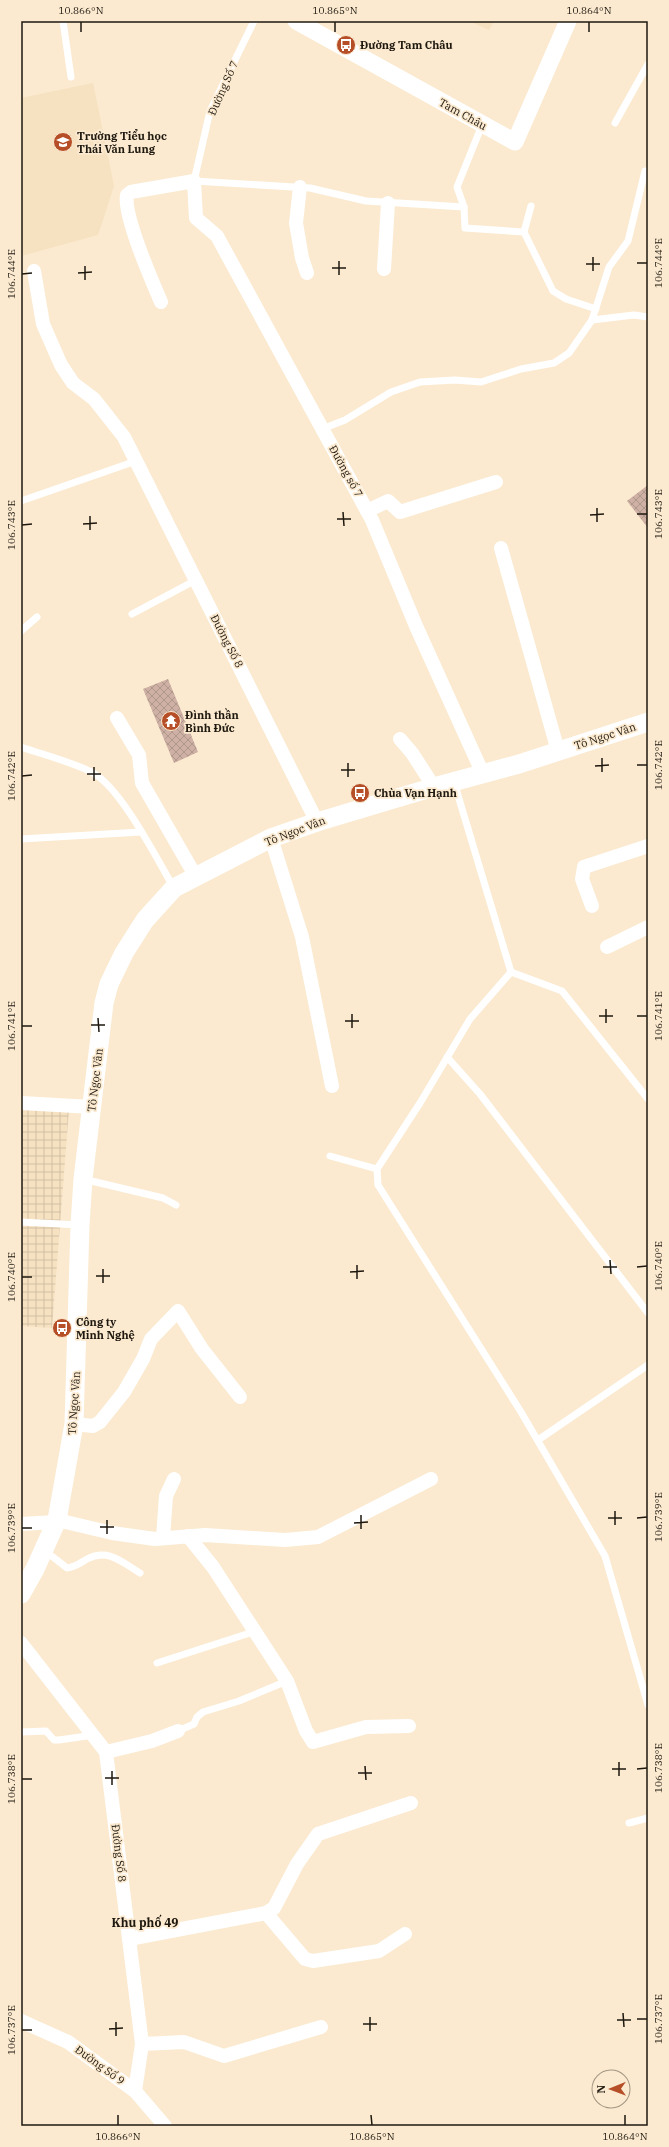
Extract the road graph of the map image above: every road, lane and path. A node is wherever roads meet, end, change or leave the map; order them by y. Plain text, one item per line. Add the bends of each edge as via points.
1 (63, 21) edge
2 (254, 21) edge
3 (296, 21) edge
4 (568, 21) edge
5 (648, 64) edge
6 (646, 72) edge
7 (70, 77) dead end
8 (615, 123) dead end
9 (482, 125) junction
10 (645, 171) dead end
11 (194, 181) junction
12 (300, 187) junction
13 (388, 203) junction
14 (531, 206) dead end
15 (464, 207) junction
16 (524, 232) junction
17 (384, 269) dead end
18 (34, 271) dead end
19 (307, 273) dead end
20 (161, 302) dead end
21 (596, 309) junction
22 (648, 317) edge
23 (592, 320) junction
24 (322, 428) junction
25 (136, 461) junction
26 (496, 482) dead end
27 (21, 501) edge
28 (367, 511) junction
29 (501, 548) dead end
30 (196, 580) junction
31 (132, 614) dead end
32 (37, 617) dead end
33 (21, 631) edge
34 (117, 718) dead end
35 (648, 722) edge
36 (400, 739) dead end
37 (21, 747) edge
38 (558, 751) junction
39 (483, 774) junction
40 (454, 782) junction
41 (434, 787) junction
42 (317, 822) junction
43 (141, 832) junction
44 (271, 838) junction
45 (21, 839) edge
46 (648, 846) edge
47 (196, 877) junction
48 (174, 888) junction
49 (592, 906) dead end
50 (648, 927) edge
51 (607, 947) dead end
52 (511, 972) junction
53 (447, 1057) junction
54 (332, 1086) dead end
55 (648, 1099) edge
56 (21, 1103) edge
57 (92, 1107) junction
58 (330, 1156) dead end
59 (377, 1169) junction
60 (83, 1180) junction
61 (176, 1205) dead end
62 (21, 1222) edge
63 (80, 1225) junction
64 (648, 1313) edge
65 (648, 1365) edge
66 (240, 1397) dead end
67 (74, 1424) junction
68 (538, 1440) junction
69 (174, 1479) dead end
70 (431, 1479) dead end
71 (56, 1521) junction
72 (21, 1524) edge
73 (188, 1536) junction
74 (163, 1538) junction
75 (44, 1550) junction
76 (140, 1573) dead end
77 (21, 1594) edge
78 (253, 1632) junction
79 (21, 1643) edge
80 (157, 1663) dead end
81 (287, 1681) junction
82 (648, 1705) edge
83 (409, 1726) dead end
84 (178, 1731) joint
85 (21, 1732) edge
86 (94, 1735) junction
87 (106, 1752) junction
88 (411, 1803) dead end
89 (648, 1818) edge
90 (629, 1823) dead end
91 (266, 1913) junction
92 (405, 1934) dead end
93 (129, 1939) junction
94 (21, 2021) edge
95 (321, 2027) dead end
96 (142, 2044) junction
97 (135, 2091) junction
98 (165, 2126) edge

1 - 7 lane
2 - 11 lane, Đường Số 7 via 210,111
3 - 9 street, Tam Châu
4 - 9 street, Tam Châu via 515,142
5 - 6 lane
6 - 8 lane
9 - 15 lane via 457,186
10 - 21 lane via 628,241 610,267
11 - 12 lane
11 - 20 street via 131,192 127,195 127,206 139,248
11 - 24 street, Đường số 7 via 196,218 217,236
12 - 13 lane
12 - 19 street via 296,223
13 - 15 lane
13 - 17 street
14 - 16 lane
15 - 16 lane via 465,228
16 - 21 lane via 553,291
18 - 25 street, Đường Số 8 via 43,324 61,365 73,383 94,399 124,438
21 - 23 lane
22 - 23 lane via 634,315
23 - 24 lane via 569,353 554,363 521,369 480,382 420,382 391,392 345,420
24 - 28 street, Đường số 7
25 - 27 lane
25 - 30 street, Đường Số 8
26 - 28 street via 400,512 388,501
28 - 39 street, Đường số 7
29 - 38 street
30 - 31 lane
30 - 42 street, Đường Số 8
32 - 33 lane
34 - 47 street via 139,755 142,783
35 - 38 main road, Tô Ngọc Vân
36 - 41 street
37 - 43 lane via 93,772 108,784
38 - 39 main road, Tô Ngọc Vân
39 - 40 main road, Tô Ngọc Vân
40 - 41 main road, Tô Ngọc Vân
40 - 52 lane
41 - 42 main road, Tô Ngọc Vân
42 - 44 main road, Tô Ngọc Vân
43 - 45 lane
43 - 48 lane
44 - 47 main road, Tô Ngọc Vân
44 - 54 street via 302,937
46 - 49 street via 584,867 582,879
47 - 48 main road, Tô Ngọc Vân
48 - 57 main road, Tô Ngọc Vân via 145,920 124,953 110,984 104,1003
50 - 51 street
52 - 53 lane via 470,1019
52 - 55 lane via 562,991
53 - 59 lane
53 - 64 lane via 480,1094
56 - 57 street
57 - 60 main road, Tô Ngọc Vân
58 - 59 lane
59 - 68 lane via 378,1185
60 - 61 lane via 163,1198
60 - 63 main road, Tô Ngọc Vân
62 - 63 lane
63 - 67 main road, Tô Ngọc Vân
65 - 68 lane
66 - 67 street via 202,1349 178,1310 151,1339 124,1392 100,1422 92,1426
67 - 71 main road, Tô Ngọc Vân
68 - 82 lane via 605,1556
69 - 74 street via 166,1496
70 - 73 street via 318,1537 285,1540
71 - 72 street
71 - 74 street via 155,1539
71 - 75 main road, Tô Ngọc Vân
73 - 74 street
73 - 78 street via 217,1572
75 - 76 lane via 67,1568 76,1567 86,1559 99,1554 118,1559
75 - 77 main road, Tô Ngọc Vân
78 - 80 lane
78 - 81 street
79 - 86 street, Đường Số 8
81 - 83 street via 306,1731 313,1742 366,1727
81 - 84 lane via 239,1701 203,1712 194,1724
84 - 87 street via 152,1741
85 - 86 lane via 46,1731 54,1740
86 - 87 street, Đường Số 8
87 - 93 street, Đường Số 8
88 - 91 street via 318,1834 297,1864 274,1908
89 - 90 lane
91 - 92 street via 305,1959 313,1961 379,1951
91 - 93 street
93 - 96 street, Đường Số 8
94 - 97 street, Đường Số 9 via 68,2042
95 - 96 street via 224,2056 184,2042
96 - 97 street, Đường Số 8
97 - 98 street, Đường Số 9

